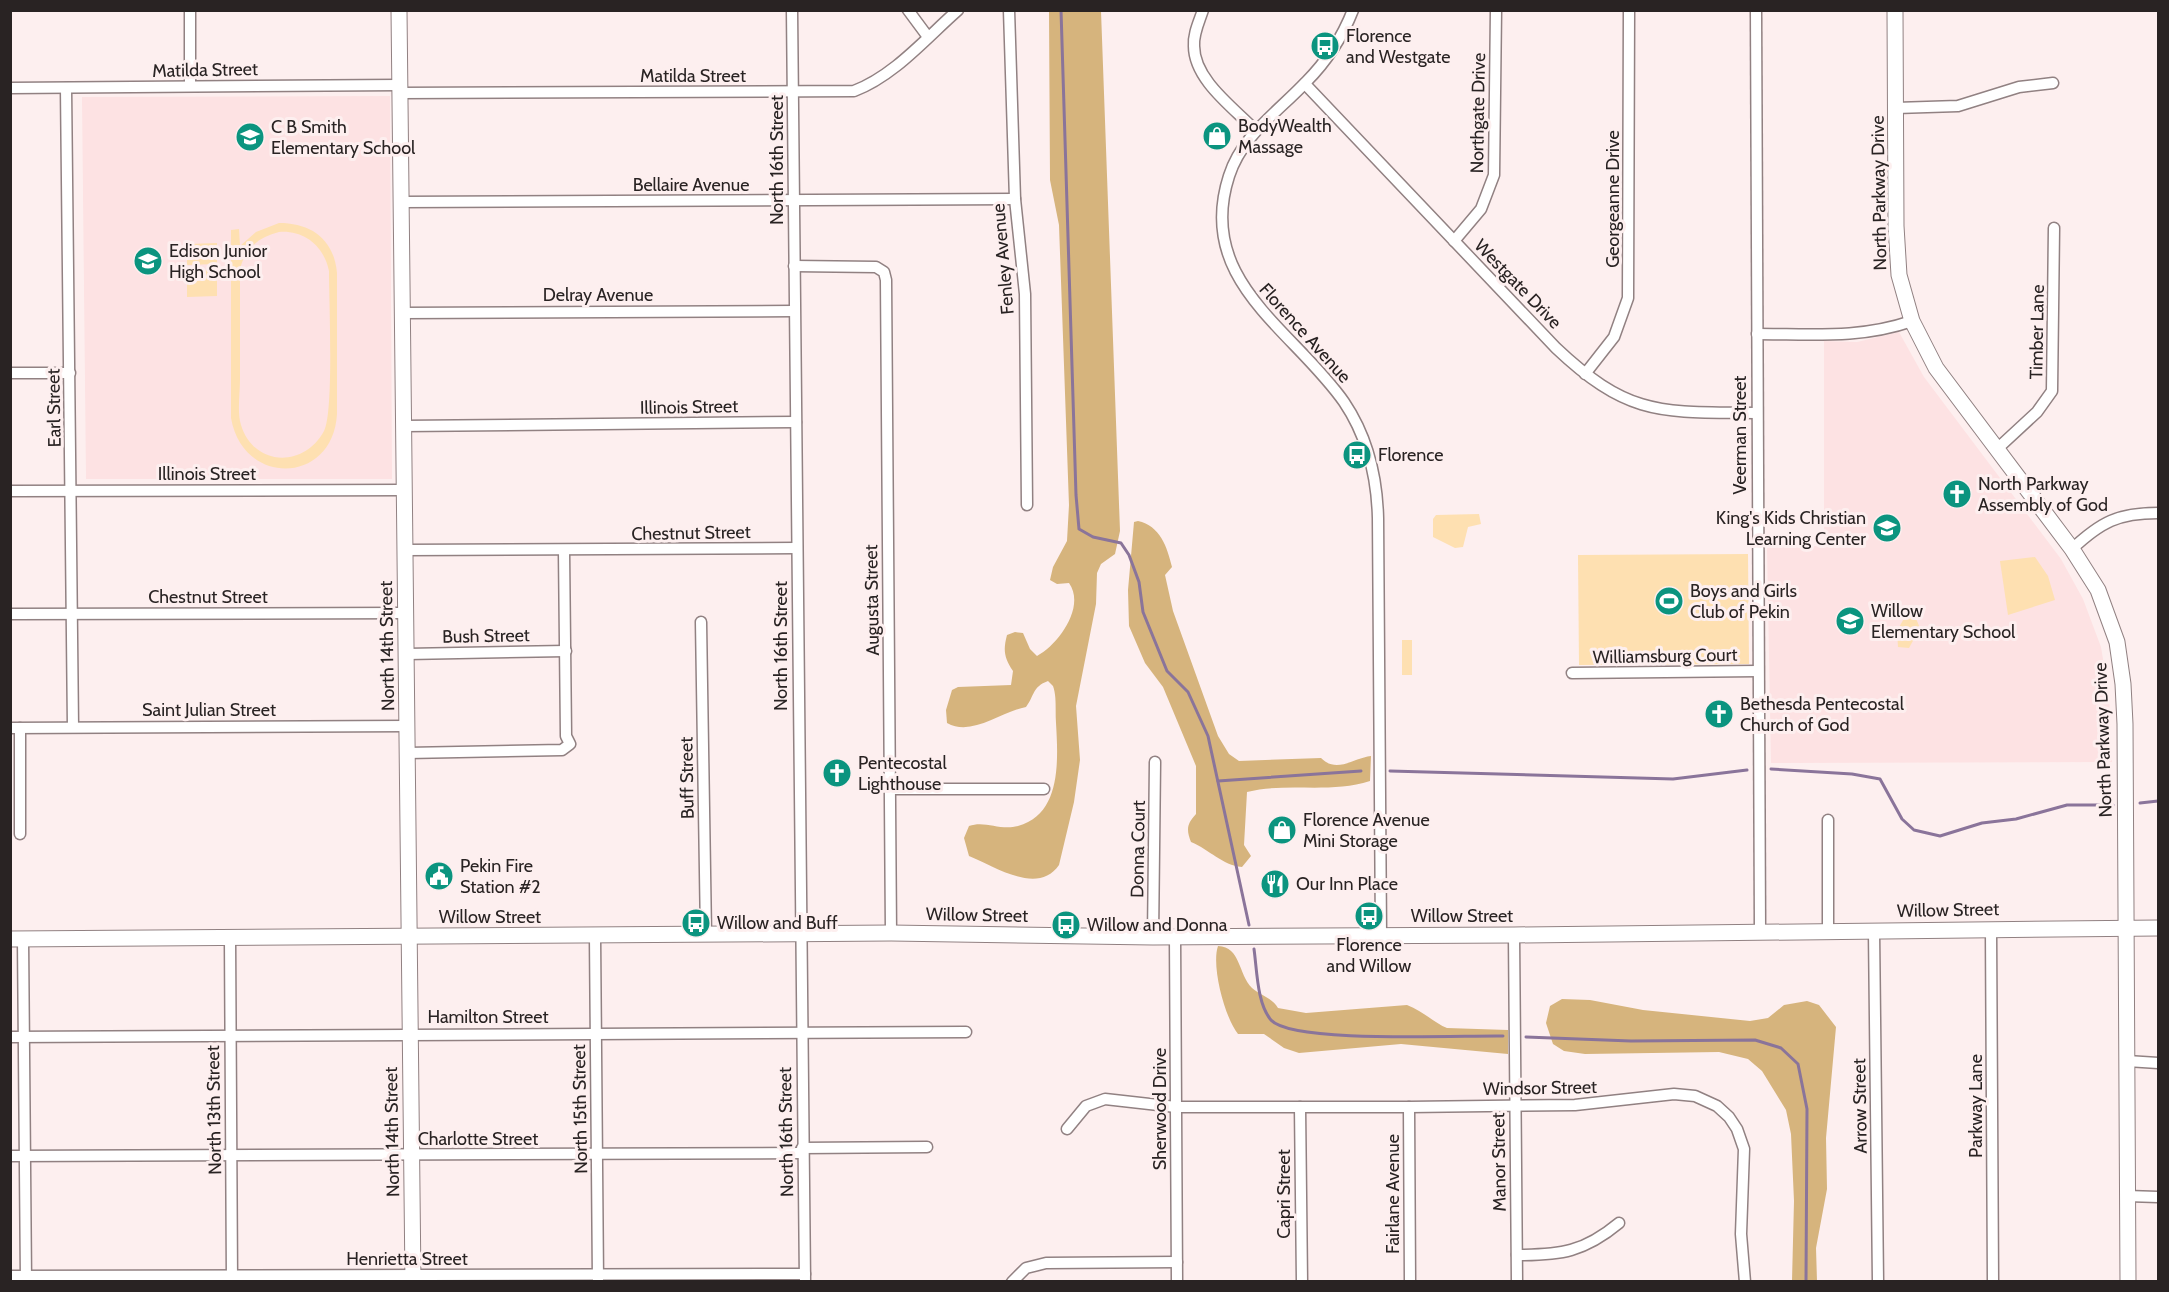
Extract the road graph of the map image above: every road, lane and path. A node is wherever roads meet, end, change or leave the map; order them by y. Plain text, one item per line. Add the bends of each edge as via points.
1 (189, 10) edge
2 (399, 10) edge
3 (792, 10) edge
4 (908, 10) edge
5 (958, 10) edge
6 (1009, 10) edge
7 (1203, 10) edge
8 (1353, 10) edge
9 (1496, 10) edge
10 (1629, 10) edge
11 (1756, 10) edge
12 (1895, 10) edge
13 (928, 37) junction
14 (2054, 82) dead end
15 (1305, 84) junction
16 (190, 86) junction
17 (10, 88) edge
18 (66, 88) junction
19 (400, 89) junction
20 (793, 92) junction
21 (1896, 108) junction
22 (1255, 130) junction
23 (1015, 199) junction
24 (794, 201) junction
25 (402, 202) junction
26 (2054, 228) dead end
27 (1454, 241) junction
28 (794, 266) junction
29 (794, 311) junction
30 (402, 313) junction
31 (1912, 321) junction
32 (1757, 334) junction
33 (10, 373) edge
34 (70, 373) junction
35 (1585, 374) junction
36 (1756, 413) junction
37 (796, 422) junction
38 (403, 426) junction
39 (1997, 449) junction
40 (404, 490) junction
41 (10, 491) edge
42 (72, 491) junction
43 (1027, 505) dead end
44 (2158, 513) edge
45 (797, 548) junction
46 (2072, 549) junction
47 (405, 550) junction
48 (564, 551) junction
49 (73, 613) junction
50 (406, 613) junction
51 (10, 614) edge
52 (701, 622) dead end
53 (566, 651) junction
54 (406, 654) junction
55 (1758, 671) junction
56 (1572, 673) dead end
57 (408, 726) junction
58 (73, 727) junction
59 (15, 728) edge
60 (407, 753) junction
61 (1155, 762) dead end
62 (890, 789) junction
63 (1044, 789) dead end
64 (1828, 820) dead end
65 (20, 834) dead end
66 (2126, 928) junction
67 (2158, 928) edge
68 (1991, 930) junction
69 (1760, 931) junction
70 (1828, 931) junction
71 (1874, 931) junction
72 (891, 933) junction
73 (706, 934) junction
74 (800, 934) junction
75 (1381, 935) junction
76 (1514, 935) junction
77 (595, 936) junction
78 (408, 937) junction
79 (1153, 937) junction
80 (1175, 937) junction
81 (230, 938) junction
82 (17, 939) edge
83 (801, 1032) junction
84 (966, 1032) dead end
85 (410, 1033) junction
86 (596, 1033) junction
87 (230, 1035) junction
88 (10, 1037) edge
89 (24, 1037) junction
90 (2127, 1061) junction
91 (2158, 1063) edge
92 (1515, 1106) junction
93 (1176, 1107) junction
94 (1300, 1107) junction
95 (1409, 1107) junction
96 (1067, 1129) dead end
97 (927, 1147) dead end
98 (802, 1150) junction
99 (597, 1154) junction
100 (10, 1156) edge
101 (26, 1156) junction
102 (231, 1156) junction
103 (411, 1156) junction
104 (2127, 1196) junction
105 (2158, 1197) edge
106 (1619, 1223) dead end
107 (1516, 1255) junction
108 (1177, 1262) junction
109 (10, 1276) edge
110 (598, 1278) edge
111 (805, 1278) edge
112 (26, 1279) edge
113 (232, 1279) edge
114 (413, 1279) edge
115 (1012, 1281) edge
116 (1177, 1281) edge
117 (1302, 1281) edge
118 (1410, 1281) edge
119 (1517, 1281) edge
120 (1745, 1281) edge
121 (1878, 1281) edge
122 (1993, 1281) edge
123 (2128, 1281) edge

1 - 16 street
2 - 19 main road, North 14th Street
3 - 20 street, North 16th Street
4 - 13 street
5 - 13 street, Matilda Street
6 - 23 street, Fenley Avenue
7 - 22 street via 1194,43 1197,64
8 - 15 street, Florence Avenue via 1334,50
9 - 27 street, Northgate Drive via 1494,175 1481,209
10 - 35 street, Georgeanne Drive via 1628,298 1614,337
11 - 32 street, Veerman Street
12 - 21 main road, North Parkway Drive
13 - 20 street, Matilda Street via 867,86 842,92
14 - 21 street via 2019,87 1958,106
15 - 22 street, Florence Avenue
15 - 27 street, Westgate Drive
16 - 18 street, Matilda Street
16 - 19 street, Matilda Street
17 - 18 street, Matilda Street
18 - 34 street, Earl Street
19 - 20 street, Matilda Street
19 - 25 main road, North 14th Street
20 - 24 street, North 16th Street
21 - 31 main road, North Parkway Drive via 1896,247
22 - 75 street, Florence Avenue via 1237,155 1224,191 1223,234 1229,260 1252,300 1344,403 1361,435 1374,476 1378,519
23 - 24 street, Bellaire Avenue
23 - 43 street, Fenley Avenue via 1024,277
24 - 25 street, Bellaire Avenue
24 - 28 street, North 16th Street
25 - 30 main road, North 14th Street
26 - 39 street, Timber Lane via 2052,391 2037,412
27 - 35 street, Westgate Drive
28 - 29 street, North 16th Street
28 - 62 street, Augusta Street via 880,268 886,280
29 - 30 street, Delray Avenue
29 - 37 street, North 16th Street
30 - 38 main road, North 14th Street
31 - 32 street via 1853,335
31 - 39 main road, North Parkway Drive via 1936,368
32 - 36 street, Veerman Street
33 - 34 street
34 - 42 street, Earl Street
35 - 36 street, Westgate Drive via 1618,396 1660,410
36 - 55 street, Veerman Street
37 - 38 street, Illinois Street
37 - 45 street, North 16th Street
38 - 40 main road, North 14th Street
39 - 46 main road, North Parkway Drive
40 - 42 street, Illinois Street
40 - 47 main road, North 14th Street
41 - 42 street, Illinois Street
42 - 49 street, Earl Street
44 - 46 street via 2107,521
45 - 48 street, Chestnut Street
45 - 74 street, North 16th Street
46 - 66 main road, North Parkway Drive via 2107,609 2121,663
47 - 48 street, Chestnut Street
47 - 50 main road, North 14th Street
48 - 53 street
49 - 50 street, Chestnut Street
49 - 51 street, Chestnut Street
49 - 58 street, Earl Street
50 - 54 main road, North 14th Street
52 - 73 street, Buff Street
53 - 54 street, Bush Street
53 - 60 street via 566,736 570,744 562,750
54 - 57 main road, North 14th Street
55 - 56 street, Williamsburg Court
55 - 69 street, Veerman Street
57 - 58 street, Saint Julian Street
57 - 60 main road, North 14th Street
58 - 59 street, Saint Julian Street
59 - 65 street
60 - 78 main road, North 14th Street
61 - 79 street, Donna Court
62 - 63 street
62 - 72 street, Augusta Street
64 - 70 street
66 - 67 main road, Willow Street
66 - 68 main road, Willow Street
66 - 90 main road, North Parkway Drive
68 - 71 main road, Willow Street
68 - 122 street, Parkway Lane
69 - 70 main road, Willow Street
69 - 76 main road, Willow Street
70 - 71 main road, Willow Street
71 - 121 street, Arrow Street
72 - 74 main road, Willow Street
72 - 79 main road, Willow Street
73 - 74 main road, Willow Street
73 - 77 main road, Willow Street
74 - 83 street, North 16th Street
75 - 76 main road, Willow Street
75 - 80 main road, Willow Street
76 - 92 street, Manor Street
77 - 78 main road, Willow Street
77 - 86 street, North 15th Street
78 - 81 main road, Willow Street
78 - 85 main road, North 14th Street
79 - 80 main road, Willow Street
80 - 93 street, Sherwood Drive
81 - 82 main road, Willow Street
81 - 87 street, North 13th Street
82 - 89 street
83 - 84 street, Hamilton Street
83 - 86 street, Hamilton Street
83 - 98 street, North 16th Street
85 - 86 street, Hamilton Street
85 - 87 street, Hamilton Street
85 - 103 main road, North 14th Street
86 - 99 street, North 15th Street
87 - 89 street, Hamilton Street
87 - 102 street, North 13th Street
88 - 89 street, Hamilton Street
89 - 101 street
90 - 91 street
90 - 104 main road, North Parkway Drive
92 - 95 street, Windsor Street
92 - 107 street, Manor Street
92 - 120 street, Windsor Street via 1597,1104 1680,1094 1703,1099 1723,1111 1737,1129 1745,1156 1741,1234
93 - 94 street, Windsor Street
93 - 96 street, Windsor Street via 1100,1100 1086,1106
93 - 108 street, Sherwood Drive
94 - 95 street, Windsor Street
94 - 117 street, Capri Street
95 - 118 street, Fairlane Avenue
97 - 98 street, Charlotte Street
98 - 99 street, Charlotte Street
98 - 111 street, North 16th Street
99 - 103 street, Charlotte Street
99 - 110 street, North 15th Street
100 - 101 street, Charlotte Street
101 - 102 street, Charlotte Street
101 - 112 street
102 - 103 street, Charlotte Street
102 - 113 street, North 13th Street
103 - 114 main road, North 14th Street
104 - 105 street
104 - 123 main road, North Parkway Drive
106 - 107 street via 1585,1247
107 - 119 street, Manor Street
108 - 115 street via 1046,1263 1026,1268
108 - 116 street, Sherwood Drive
109 - 112 street, Henrietta Street
110 - 111 street, Henrietta Street
110 - 114 street, Henrietta Street
112 - 113 street, Henrietta Street
113 - 114 street, Henrietta Street

